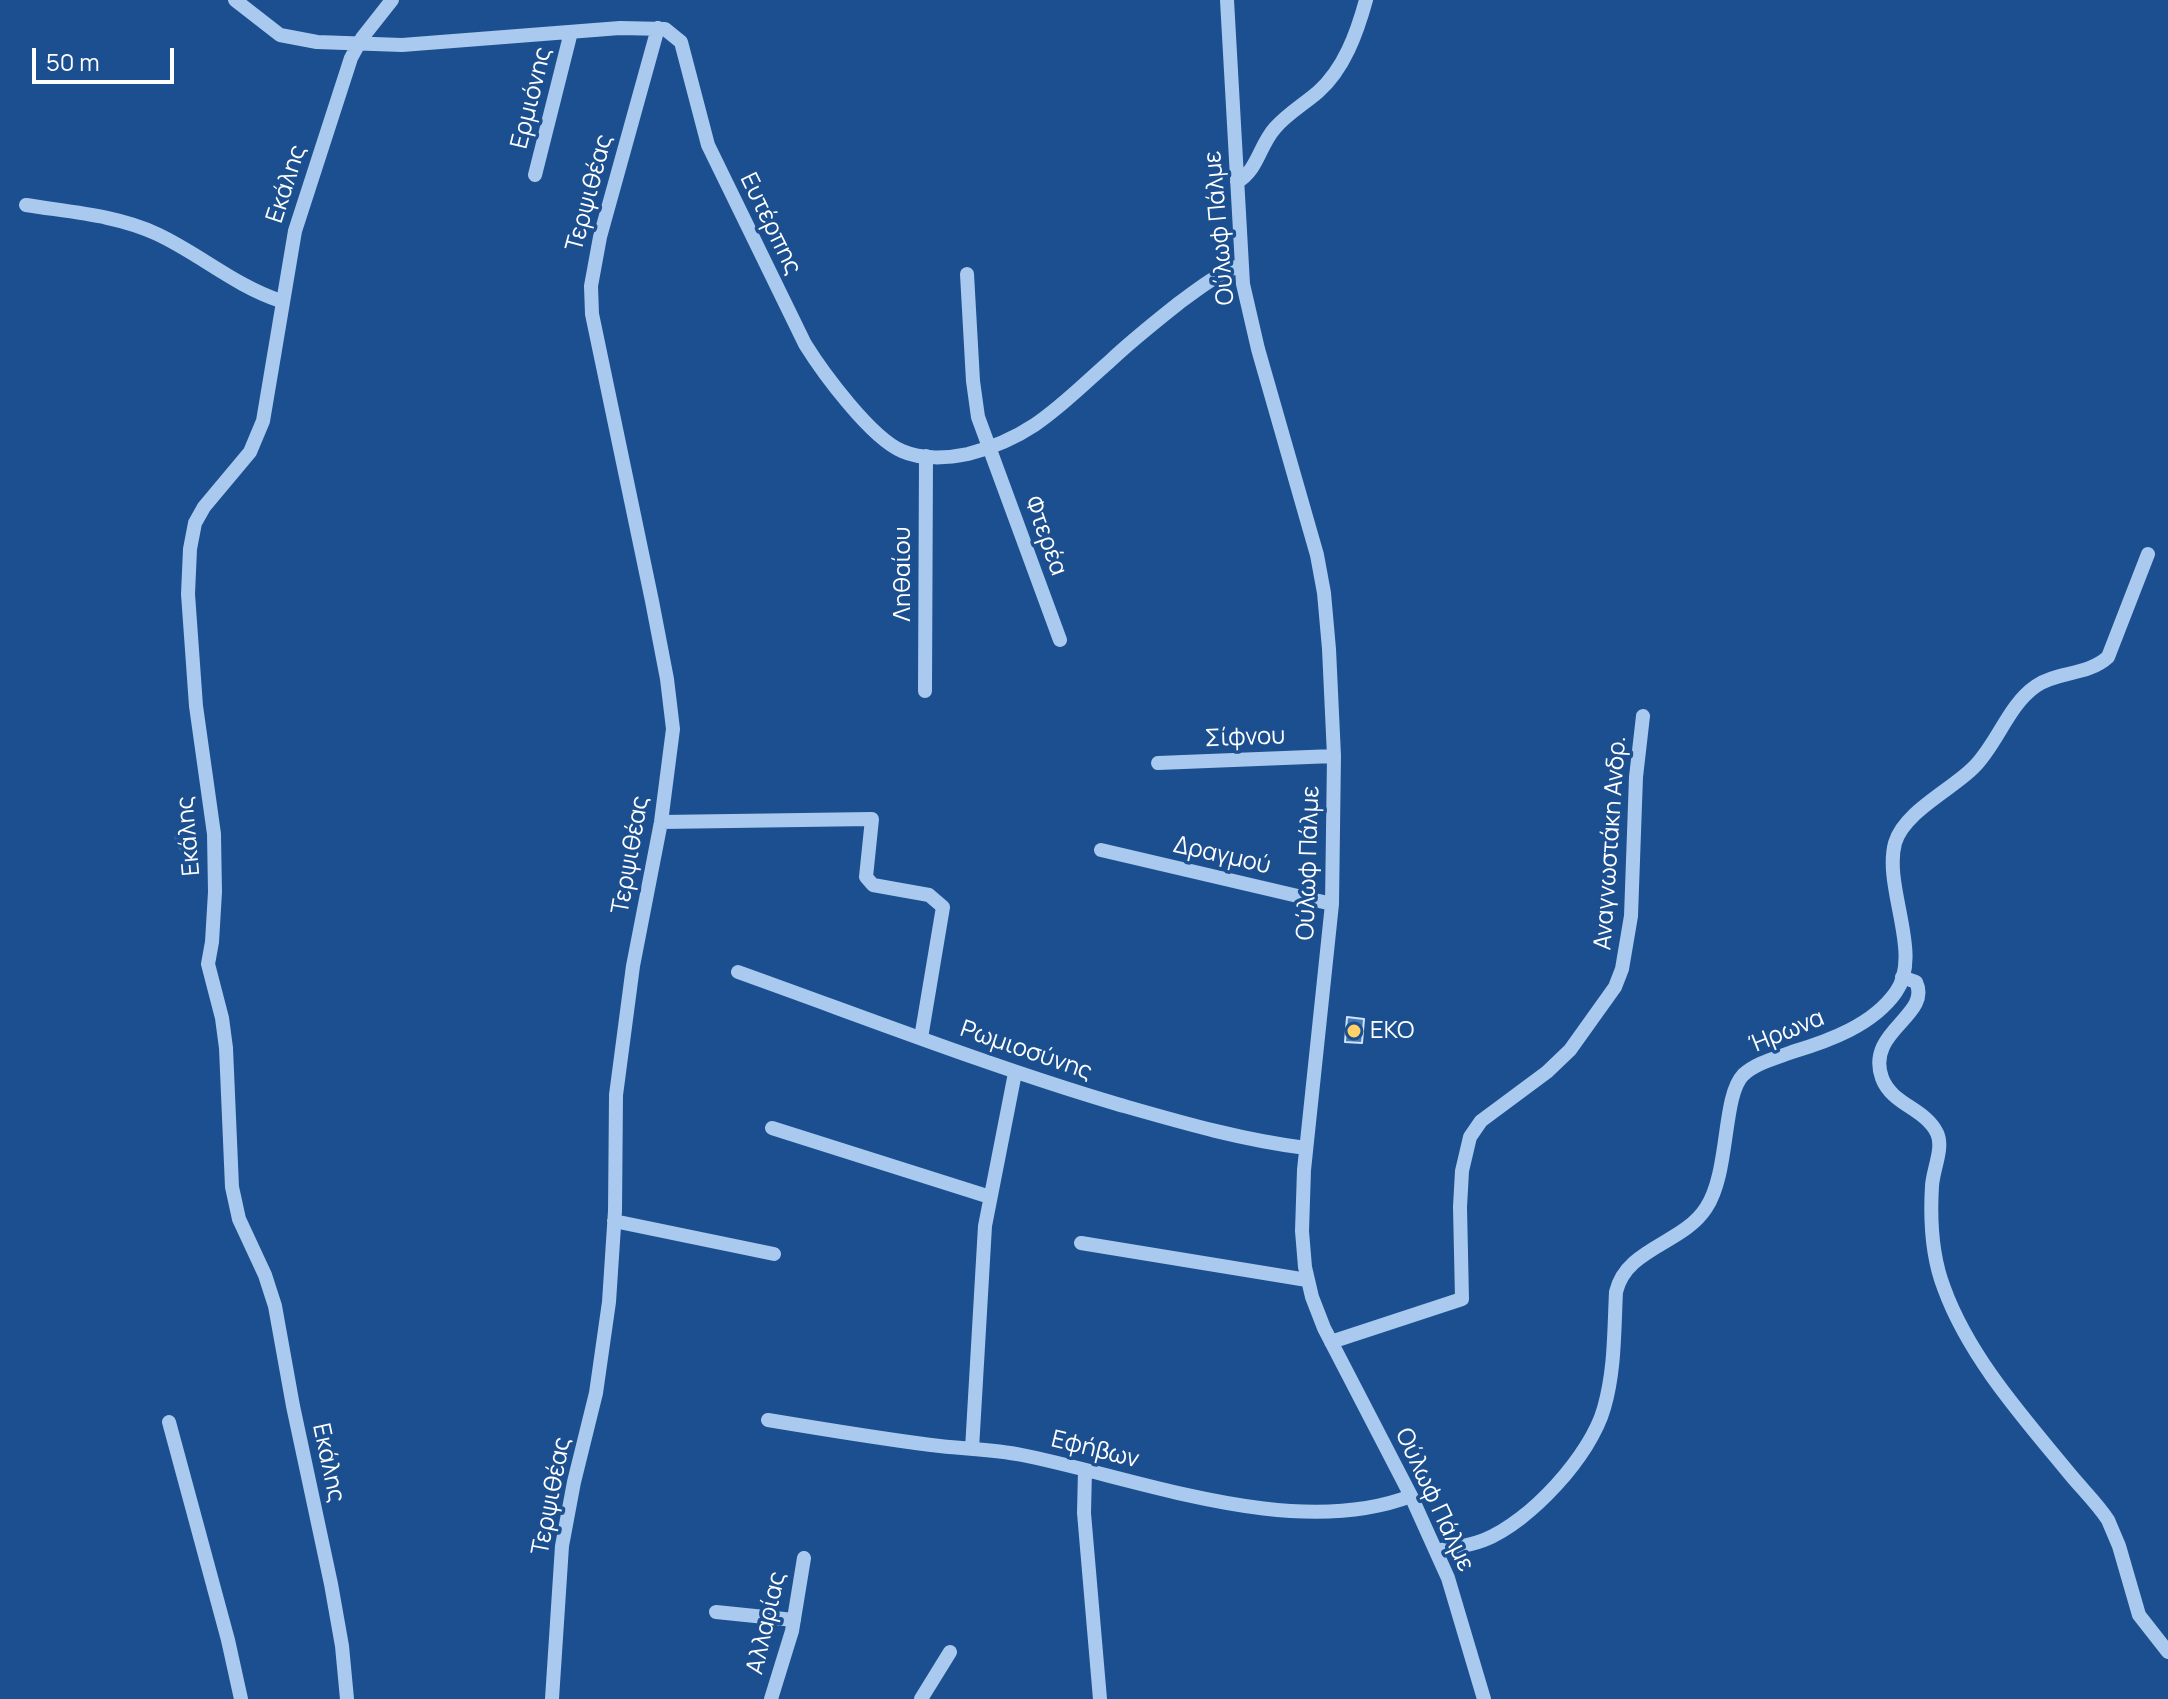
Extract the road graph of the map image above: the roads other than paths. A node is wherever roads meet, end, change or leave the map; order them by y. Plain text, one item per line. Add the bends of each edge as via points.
1 (235, 0) edge
2 (392, 0) edge
3 (1227, 0) edge
4 (1366, 0) edge
5 (658, 28) junction
6 (571, 32) junction
7 (357, 44) junction
8 (535, 175) dead end
9 (1237, 182) junction
10 (26, 205) dead end
11 (1241, 265) junction
12 (967, 274) dead end
13 (281, 301) junction
14 (989, 448) junction
15 (926, 456) junction
16 (2148, 554) dead end
17 (1060, 640) dead end
18 (925, 691) dead end
19 (1643, 716) dead end
20 (1334, 756) junction
21 (1158, 763) dead end
22 (661, 822) junction
23 (1101, 850) dead end
24 (1332, 904) junction
25 (738, 972) dead end
26 (1902, 977) junction
27 (921, 1038) junction
28 (1015, 1073) junction
29 (772, 1128) dead end
30 (1306, 1148) junction
31 (990, 1197) junction
32 (614, 1221) junction
33 (1081, 1243) dead end
34 (774, 1254) dead end
35 (1307, 1280) junction
36 (1331, 1342) junction
37 (768, 1420) dead end
38 (169, 1422) dead end
39 (972, 1449) junction
40 (1085, 1470) junction
41 (1411, 1496) junction
42 (1436, 1551) junction
43 (804, 1558) dead end
44 (716, 1612) dead end
45 (794, 1620) junction
46 (950, 1652) dead end
47 (2168, 1652) edge
48 (241, 1699) edge
49 (347, 1699) edge
50 (552, 1699) edge
51 (771, 1699) edge
52 (921, 1699) edge
53 (1100, 1699) edge
54 (1484, 1699) edge

1 - 7 street via 282,37
2 - 7 street, Εκάλης
3 - 9 street, Ούλωφ Πάλμε
4 - 9 street via 1351,45 1334,74 1275,127 1250,172
5 - 6 street
5 - 15 street, Ευτέρπης via 674,35 684,48 708,145 805,344 838,390 882,436 900,450
5 - 22 street, Τερψιθέας via 594,265 592,314 667,679 673,729
6 - 7 street
6 - 8 street, Ερμιόνης
7 - 13 street, Εκάλης via 299,215
9 - 11 street, Ούλωφ Πάλμε
10 - 13 street via 143,228
11 - 14 street, Ευτέρπης via 1213,277 1169,310 1051,415
11 - 20 street, Ούλωφ Πάλμε via 1258,349 1317,555 1328,636
12 - 14 street, Φτερέα via 975,400
13 - 49 street, Εκάλης via 263,421 250,452 195,523 188,594 196,706 214,834 208,964 226,1048 232,1187 239,1219 275,1306 331,1584
14 - 15 street, Ευτέρπης
14 - 17 street, Φτερέα
15 - 18 street, Ληθαίου
16 - 26 street via 2108,657 2096,667 2032,688 1974,767 1899,835 1893,863
19 - 36 street, Αναγνωστάκη Ανδρ. via 1631,916 1622,969 1570,1050 1474,1128 1462,1171 1462,1299
20 - 21 street, Σίφνου
20 - 24 street, Ούλωφ Πάλμε
22 - 27 street via 872,819 866,877 873,885 929,895 943,907
22 - 32 street, Τερψιθέας via 633,966 616,1095
23 - 24 street, Δραγμού
24 - 30 street, Ούλωφ Πάλμε
25 - 27 street, Ρωμιοσύνης
26 - 42 street, Ήρωνα via 1887,1003 1855,1027 1762,1063 1739,1079 1710,1202 1696,1221 1639,1259 1618,1282 1610,1384 1586,1448 1508,1527 1486,1539
26 - 47 street via 1916,982 1919,997 1886,1040 1880,1071 1892,1094 1928,1121 1938,1136 1932,1205 1943,1287 1984,1364 2108,1520 2139,1615
27 - 28 street, Ρωμιοσύνης
28 - 30 street, Ρωμιοσύνης via 1212,1132
28 - 31 street
29 - 31 street
30 - 35 street, Ούλωφ Πάλμε via 1302,1231
31 - 39 street
32 - 34 street
32 - 50 street, Τερψιθέας via 601,1364 562,1546
33 - 35 street
35 - 36 street, Ούλωφ Πάλμε
36 - 41 street, Ούλωφ Πάλμε
37 - 39 street, Εφήβων
38 - 48 street
39 - 40 street, Εφήβων
40 - 41 street, Εφήβων via 1203,1498 1298,1510 1353,1509
40 - 53 street
41 - 42 street, Ούλωφ Πάλμε
42 - 54 street, Ούλωφ Πάλμε
43 - 45 street, Αλλαρίας
44 - 45 street
45 - 51 street, Αλλαρίας
46 - 52 street

